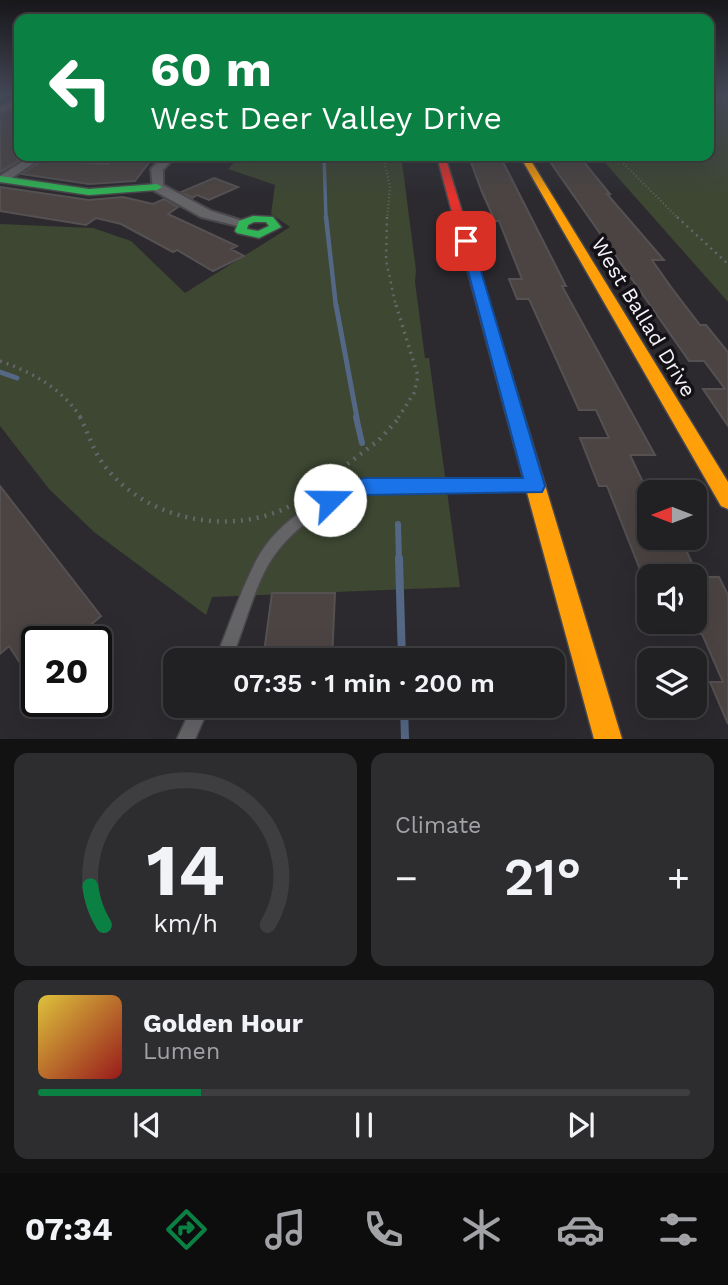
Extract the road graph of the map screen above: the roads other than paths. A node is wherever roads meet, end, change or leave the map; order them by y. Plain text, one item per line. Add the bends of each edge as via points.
1 (31, 161) edge
2 (165, 161) edge
3 (442, 161) edge
4 (527, 161) edge
5 (1, 179) edge
6 (157, 187) junction
7 (241, 225) dead end
8 (535, 486) junction
9 (728, 500) edge
10 (228, 648) edge
11 (196, 718) edge
12 (186, 739) edge
13 (608, 739) edge

1 - 5 street
2 - 6 street via 157,169
3 - 8 street
4 - 9 street, West Ballad Drive
5 - 6 street via 89,192
6 - 7 street via 206,214
8 - 10 lane via 351,489 310,511 263,560
8 - 13 street
11 - 12 lane

